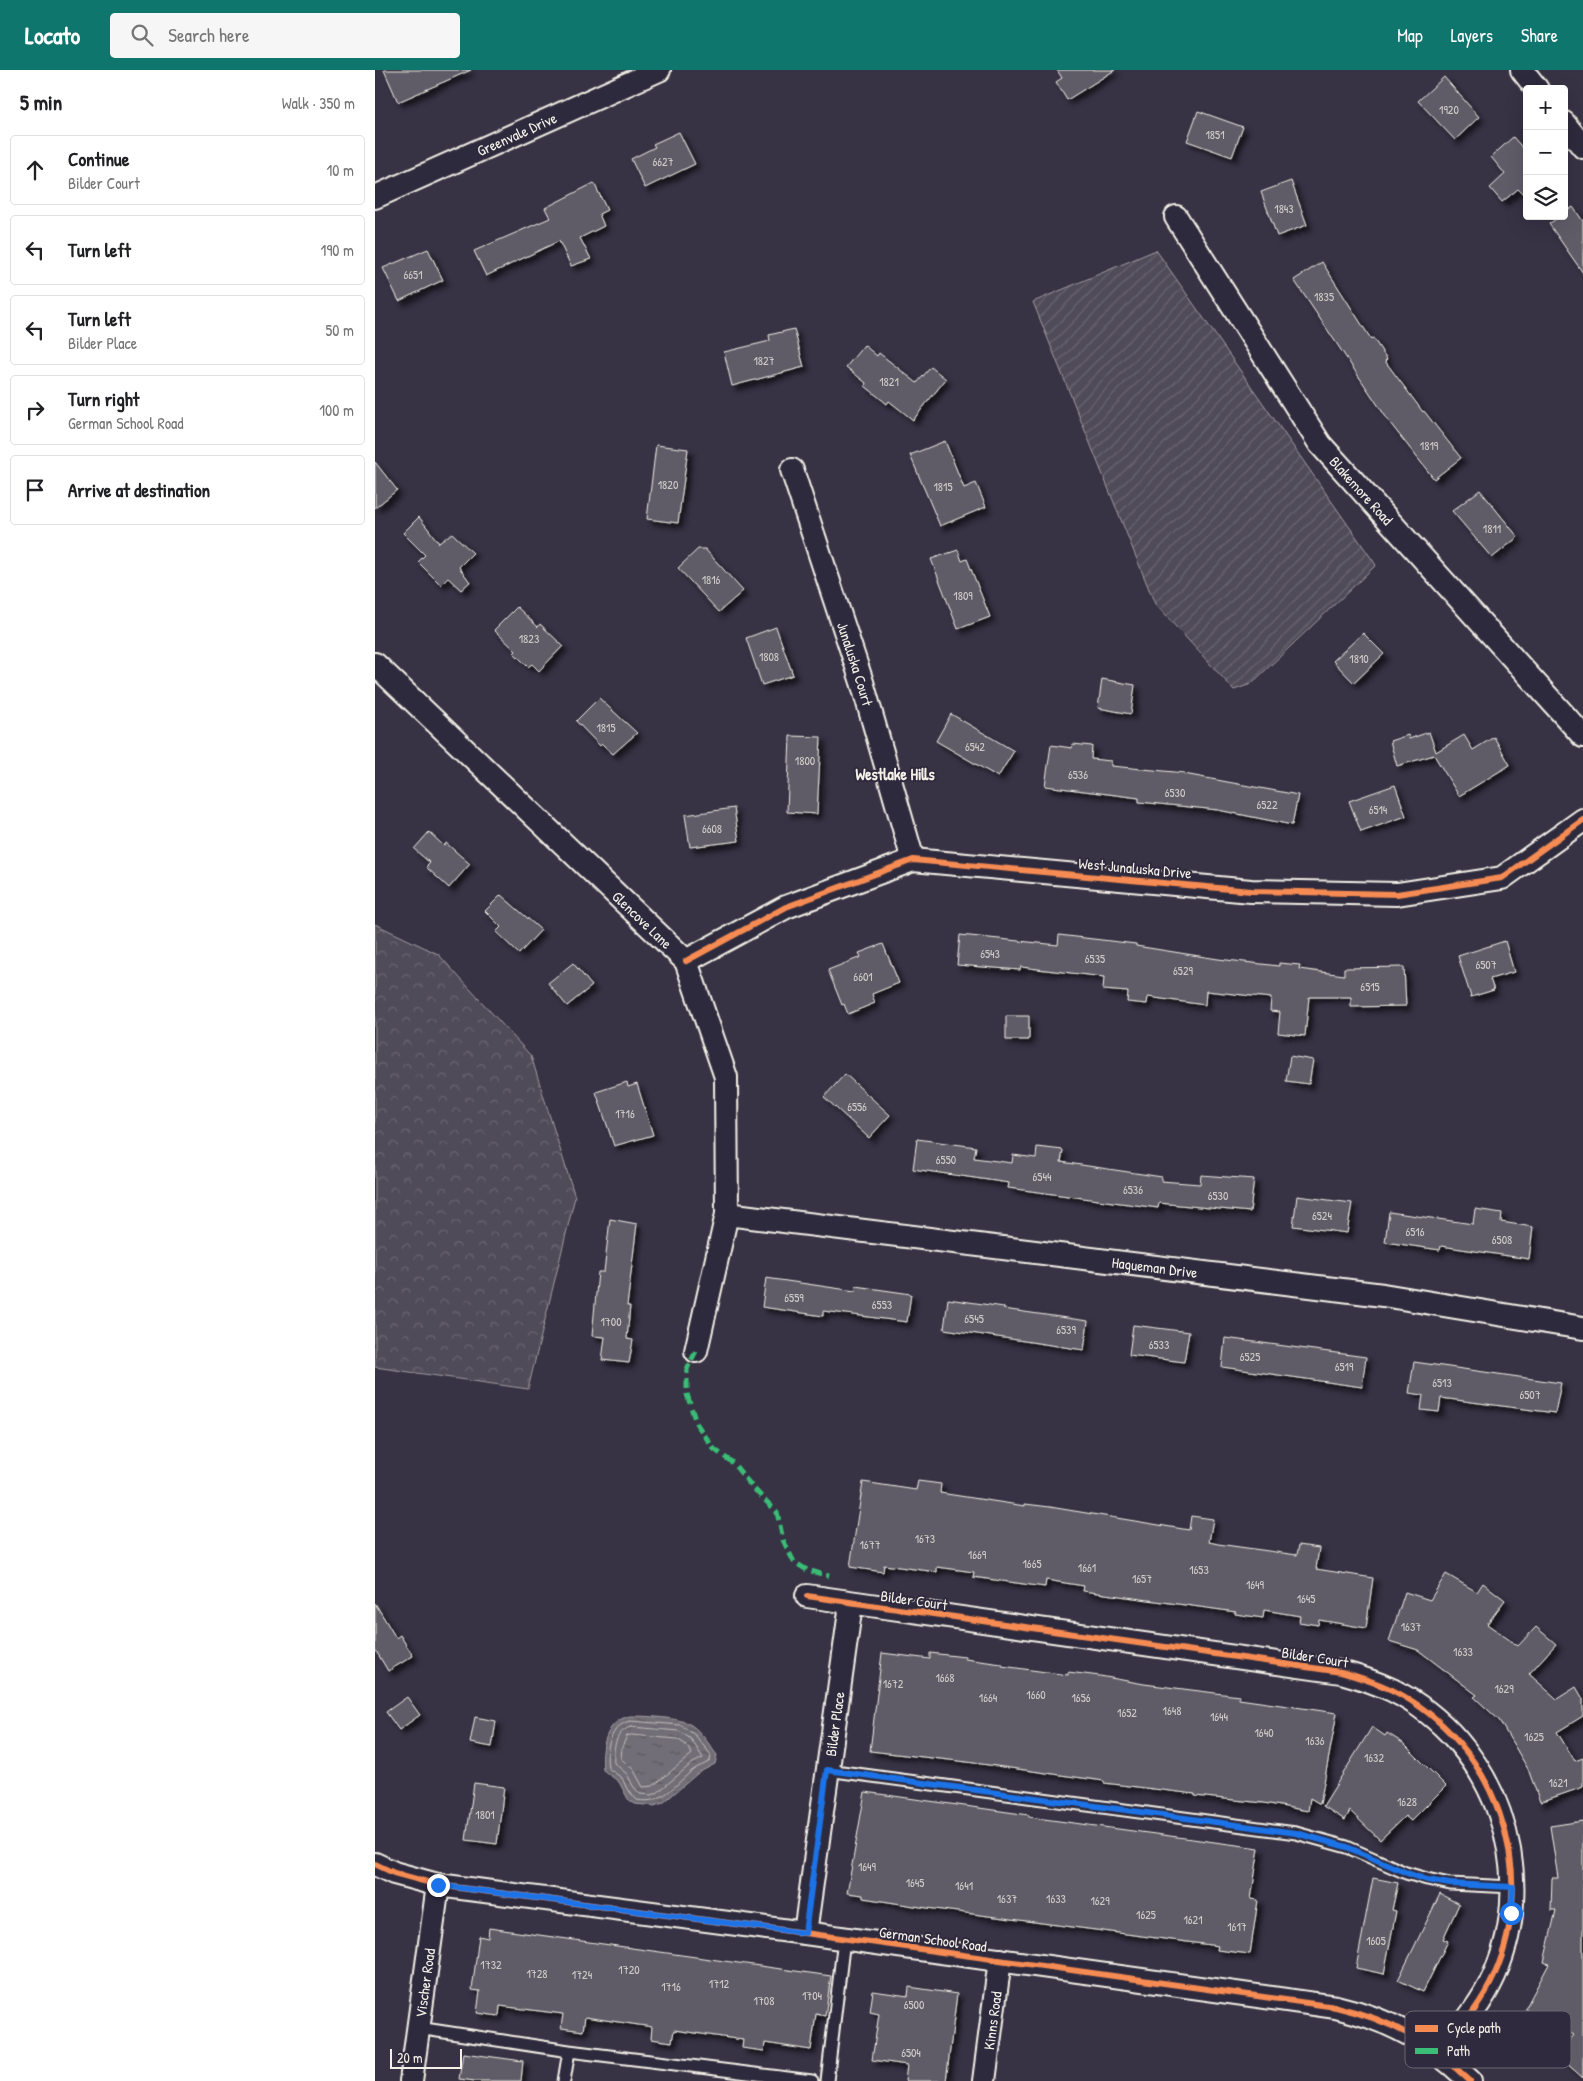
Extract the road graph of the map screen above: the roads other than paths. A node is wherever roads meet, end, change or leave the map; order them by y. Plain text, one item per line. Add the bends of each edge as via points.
1 (659, 70) edge
2 (1522, 70) edge
3 (1534, 85) edge
4 (1568, 128) edge
5 (1583, 147) edge
6 (375, 197) edge
7 (1176, 217) dead end
8 (791, 470) dead end
9 (375, 664) edge
10 (1583, 736) edge
11 (1583, 820) edge
12 (913, 860) junction
13 (686, 961) junction
14 (727, 1214) junction
15 (1583, 1328) edge
16 (696, 1351) dead end
17 (807, 1596) dead end
18 (851, 1604) junction
19 (827, 1770) junction
20 (375, 1864) edge
21 (438, 1885) junction
22 (1513, 1887) junction
23 (805, 1933) junction
24 (844, 1939) junction
25 (1000, 1960) junction
26 (1474, 2011) edge
27 (418, 2028) junction
28 (1405, 2031) edge
29 (569, 2051) junction
30 (1456, 2068) edge
31 (411, 2081) edge
32 (564, 2081) edge
33 (812, 2081) edge
34 (827, 2081) edge
35 (984, 2081) edge
36 (1470, 2081) edge

1 - 6 street, Greenvale Drive
2 - 3 street
4 - 5 street
7 - 10 street, Blakemore Road via 1320,444
8 - 12 street, Junaluska Court via 862,682
9 - 13 street, Glencove Lane
11 - 12 street, West Junaluska Drive via 1502,878 1397,894 1251,891
12 - 13 street, West Junaluska Drive via 786,907
13 - 14 street, Glencove Lane via 726,1076
14 - 15 street, Hagueman Drive via 1383,1295
14 - 16 street, Glencove Lane
17 - 18 street, Bilder Court
18 - 19 street, Bilder Place
18 - 22 street, Bilder Court via 1341,1672 1370,1680 1423,1709 1475,1762 1491,1789 1503,1821
19 - 22 lane via 1296,1833 1347,1847 1427,1880
19 - 23 street, Bilder Place
20 - 21 street, German School Road
21 - 23 street, German School Road
21 - 27 street, Vischer Road
22 - 26 street, Bilder Court via 1505,1948 1483,2000
23 - 24 street, German School Road
24 - 25 street, German School Road
24 - 34 lane
25 - 28 street, German School Road via 1336,2007 1364,2013
25 - 35 street, Kinns Road
27 - 29 lane
27 - 31 street, Vischer Road
29 - 32 lane
29 - 33 lane
30 - 36 street, German School Road

